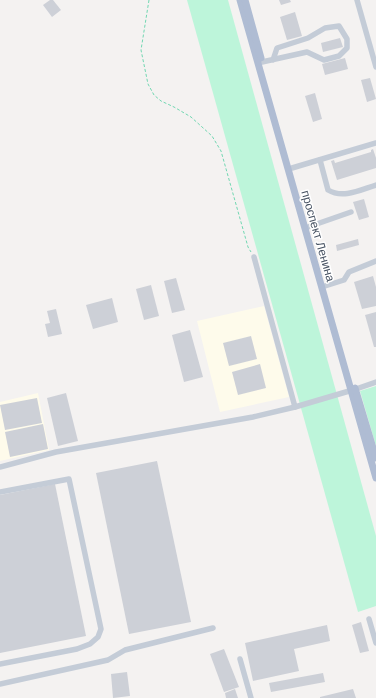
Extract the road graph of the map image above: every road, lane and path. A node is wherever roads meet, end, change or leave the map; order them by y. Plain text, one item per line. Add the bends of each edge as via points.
1 (149, 0) edge
2 (240, 0) edge
3 (245, 0) edge
4 (357, 0) edge
5 (273, 60) junction
6 (262, 62) junction
7 (376, 68) edge
8 (376, 143) edge
9 (320, 160) junction
10 (292, 168) junction
11 (376, 185) edge
12 (351, 212) dead end
13 (308, 227) junction
14 (254, 257) joint
15 (376, 261) edge
16 (325, 286) junction
17 (376, 382) edge
18 (353, 390) junction
19 (295, 407) junction
20 (376, 458) edge
21 (0, 466) edge
22 (376, 478) edge
23 (0, 492) edge
24 (369, 619) dead end
25 (213, 628) dead end
26 (376, 643) edge
27 (240, 659) dead end
28 (0, 664) edge
29 (0, 684) edge
30 (251, 698) edge

1 - 14 path via 141,50 148,84 161,101 191,117 212,136 221,151 248,247
2 - 18 main road, проспект Ленина
3 - 6 main road, проспект Ленина
4 - 7 street
5 - 5 street via 307,52 324,60 339,56 347,48 347,39 338,26 325,28 308,38 277,48
5 - 6 street
6 - 10 main road, проспект Ленина
8 - 9 street
9 - 10 street
9 - 11 street via 328,190 335,194 345,194
10 - 13 main road, проспект Ленина
12 - 13 street
13 - 16 main road, проспект Ленина
14 - 19 street
15 - 16 street via 349,272 344,280
16 - 18 main road, проспект Ленина
17 - 18 street
18 - 19 street
18 - 20 main road, проспект Ленина
18 - 22 main road, проспект Ленина
19 - 21 street via 254,417 56,452
23 - 28 street via 69,479 101,629 98,637 90,644 77,649
24 - 26 street
25 - 29 street via 125,650 108,660
27 - 30 street

